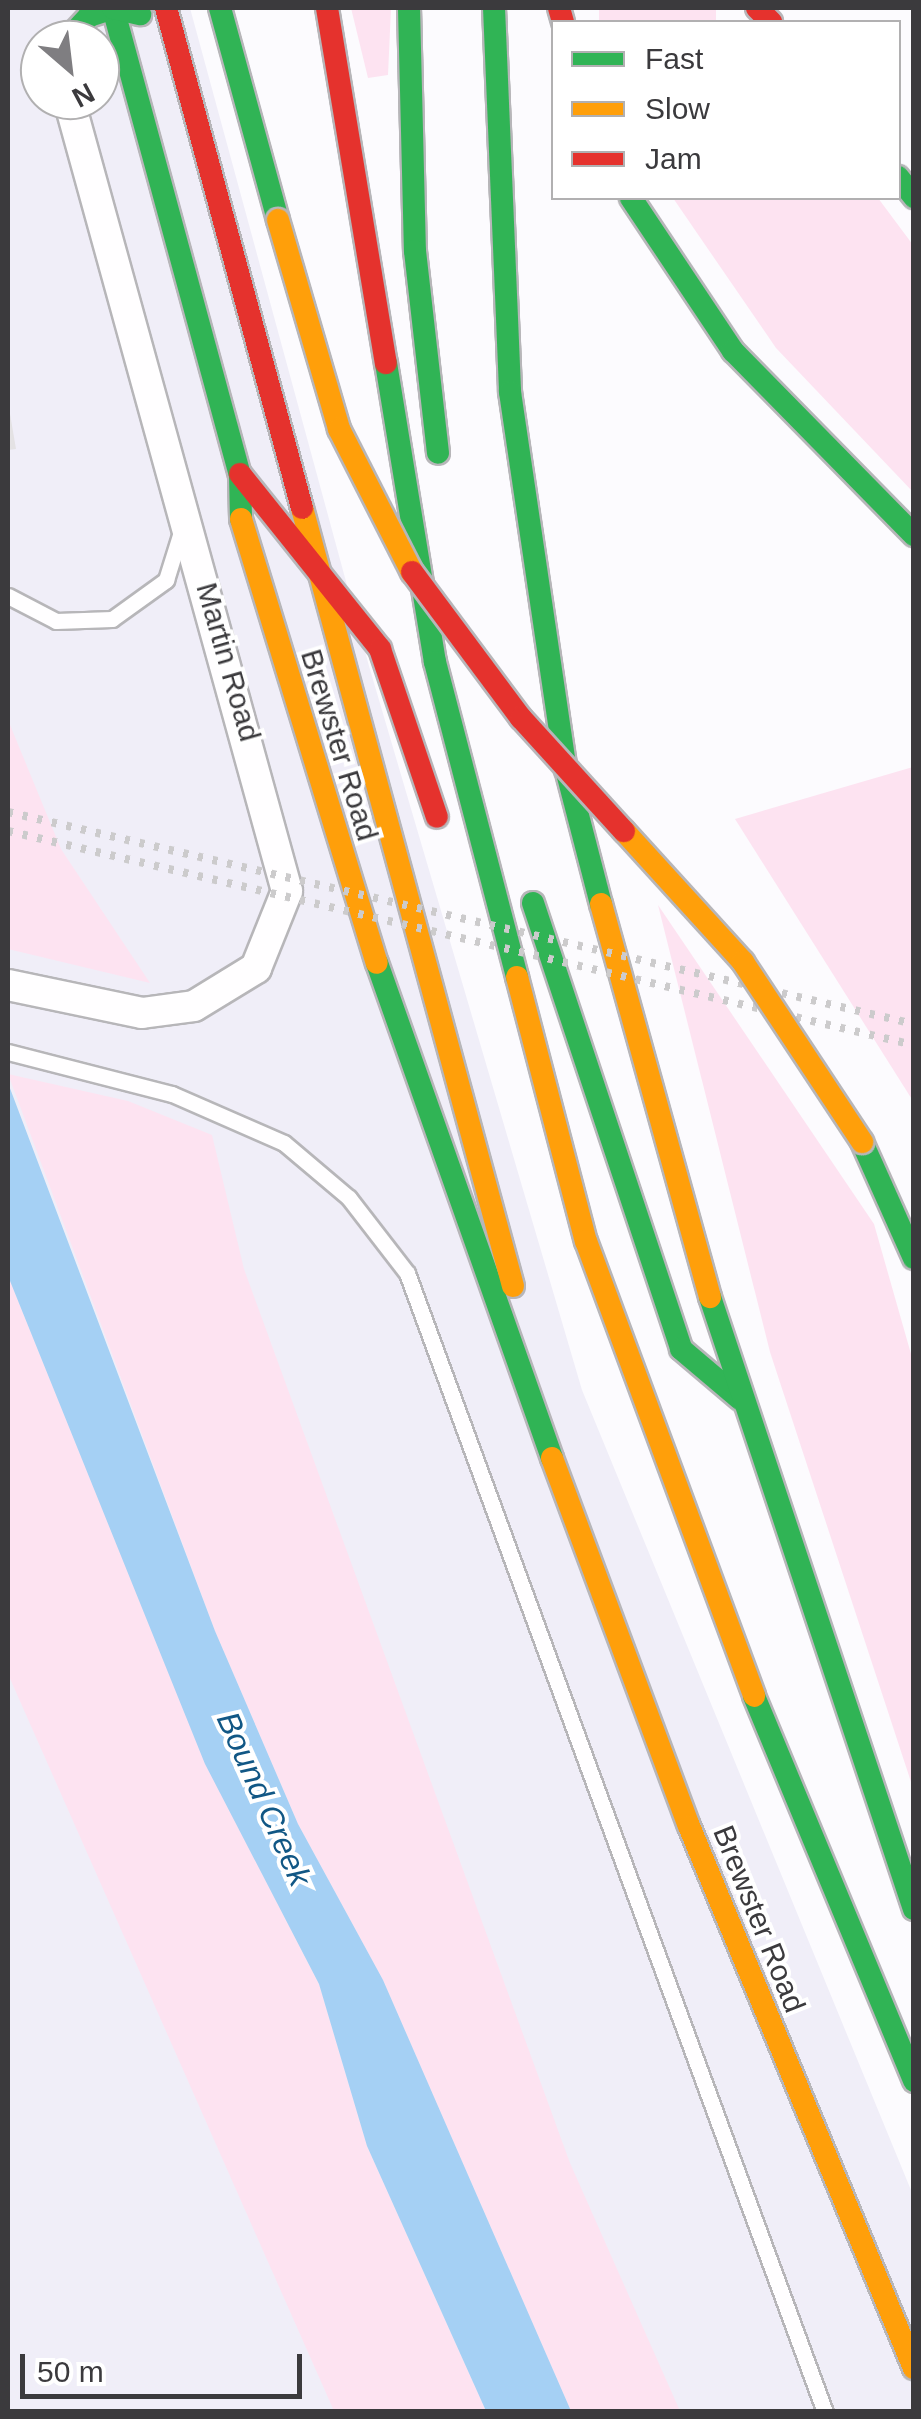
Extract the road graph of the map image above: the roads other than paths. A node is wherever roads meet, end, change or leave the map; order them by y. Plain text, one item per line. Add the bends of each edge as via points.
1 (113, 8) edge
2 (166, 8) edge
3 (220, 8) edge
4 (327, 8) edge
5 (409, 8) edge
6 (494, 8) edge
7 (85, 20) edge
8 (175, 43) junction
9 (74, 120) edge
10 (632, 200) edge
11 (240, 474) junction
12 (443, 488) dead end
13 (180, 521) junction
14 (914, 535) edge
15 (315, 561) junction
16 (460, 588) dead end
17 (8, 596) edge
18 (486, 712) dead end
19 (443, 836) dead end
20 (524, 872) dead end
21 (8, 985) edge
22 (499, 1014) dead end
23 (8, 1052) edge
24 (586, 1241) junction
25 (914, 1258) edge
26 (740, 1399) junction
27 (564, 1485) junction
28 (914, 1909) edge
29 (914, 2081) edge
30 (914, 2368) edge
31 (825, 2412) edge

1 - 7 main road
1 - 8 main road via 142,15
1 - 11 main road, Brewster Road
2 - 8 main road, Brewster Road
3 - 25 main road, bridge via 339,429 394,542 498,690 789,1023 862,1142
4 - 24 main road via 435,662
5 - 12 main road via 416,251
6 - 26 main road via 510,392 546,666 603,932
8 - 15 main road, Brewster Road
9 - 13 street, Martin Road
10 - 14 main road via 733,351
11 - 15 main road
11 - 27 main road, Brewster Road via 240,512 312,761 446,1177
13 - 17 lane via 174,565 128,612 56,621
13 - 21 street, Martin Road via 202,570 287,891 256,968 179,1010 132,1012
15 - 19 main road via 386,662
15 - 27 main road, Brewster Road
16 - 18 main road
20 - 26 main road via 681,1349
22 - 24 main road
23 - 31 lane via 201,1104 304,1157 372,1222 407,1272
24 - 29 main road via 736,1652
26 - 28 main road
27 - 30 main road, Brewster Road via 736,1944

